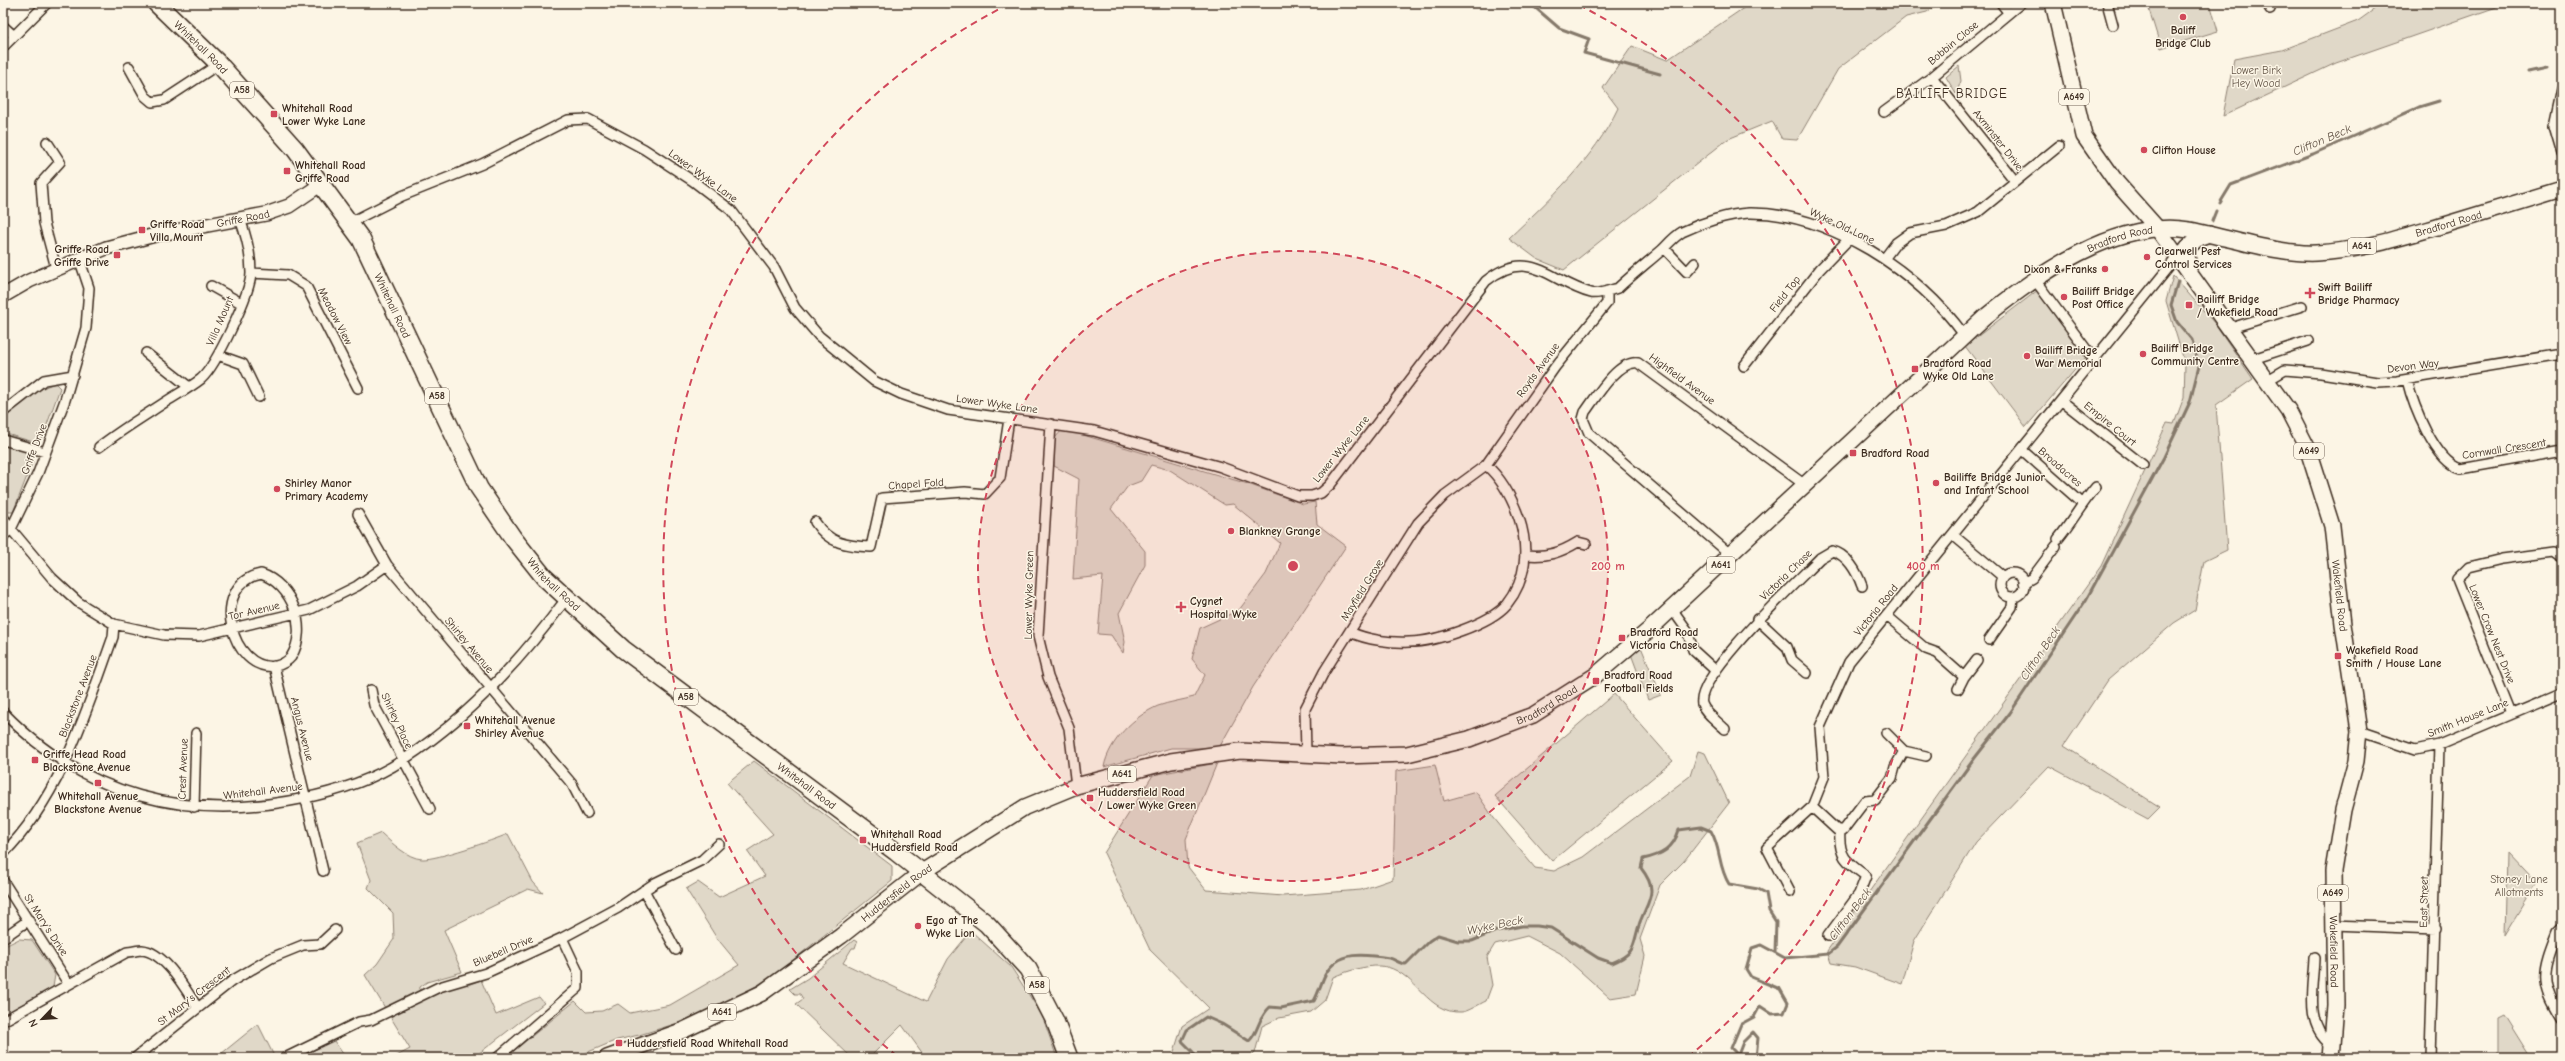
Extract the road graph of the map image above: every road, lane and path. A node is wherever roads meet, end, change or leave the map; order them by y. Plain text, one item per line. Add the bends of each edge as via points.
1 (47, 3) edge
2 (156, 3) edge
3 (2001, 3) edge
4 (2021, 3) edge
5 (2053, 3) edge
6 (2107, 3) edge
7 (2008, 12) junction
8 (2114, 25) dead end
9 (3, 26) edge
10 (14, 36) junction
11 (3, 46) edge
12 (219, 64) junction
13 (129, 67) dead end
14 (1932, 77) junction
15 (2562, 89) edge
16 (1884, 112) dead end
17 (47, 142) dead end
18 (2059, 146) dead end
19 (2562, 153) edge
20 (2015, 181) junction
21 (320, 185) junction
22 (2562, 189) edge
23 (240, 219) junction
24 (350, 223) junction
25 (2157, 228) junction
26 (2209, 234) junction
27 (1848, 240) junction
28 (1664, 248) junction
29 (2178, 256) junction
30 (79, 258) junction
31 (1884, 259) junction
32 (1695, 264) dead end
33 (56, 268) junction
34 (2188, 270) junction
35 (1687, 272) junction
36 (251, 273) junction
37 (1680, 280) dead end
38 (2035, 280) junction
39 (211, 286) dead end
40 (1606, 291) junction
41 (4, 293) edge
42 (241, 303) junction
43 (2302, 306) dead end
44 (2231, 328) junction
45 (1964, 335) junction
46 (2308, 341) dead end
47 (146, 353) dead end
48 (2562, 354) edge
49 (218, 355) junction
50 (2253, 359) junction
51 (2095, 360) junction
52 (1744, 366) dead end
53 (72, 375) junction
54 (2268, 380) junction
55 (2407, 380) junction
56 (189, 387) junction
57 (358, 388) dead end
58 (259, 397) dead end
59 (2062, 401) junction
60 (3, 412) edge
61 (1009, 419) junction
62 (1051, 424) junction
63 (3, 440) edge
64 (99, 447) dead end
65 (2022, 450) junction
66 (2562, 451) edge
67 (44, 452) junction
68 (1486, 464) junction
69 (2143, 466) dead end
70 (1805, 485) junction
71 (2096, 487) dead end
72 (2082, 503) junction
73 (358, 514) dead end
74 (3, 516) edge
75 (815, 522) dead end
76 (11, 529) junction
77 (1953, 535) junction
78 (3, 536) edge
79 (1586, 544) dead end
80 (1526, 556) junction
81 (1731, 556) junction
82 (2562, 558) edge
83 (387, 565) junction
84 (2003, 577) junction
85 (2023, 583) junction
86 (1862, 586) dead end
87 (2013, 597) junction
88 (566, 599) junction
89 (1672, 609) junction
90 (295, 614) junction
91 (1887, 616) junction
92 (1757, 619) junction
93 (114, 624) junction
94 (233, 629) junction
95 (1350, 632) junction
96 (1989, 640) dead end
97 (1977, 660) dead end
98 (274, 666) junction
99 (1716, 670) junction
100 (1807, 673) dead end
101 (1964, 677) junction
102 (490, 688) junction
103 (1958, 689) dead end
104 (370, 690) dead end
105 (2562, 693) edge
106 (3, 712) edge
107 (2511, 714) junction
108 (1725, 729) dead end
109 (2359, 731) junction
110 (196, 733) dead end
111 (1886, 734) dead end
112 (2439, 746) junction
113 (1904, 751) junction
114 (1222, 754) joint
115 (1306, 754) junction
116 (1926, 756) dead end
117 (402, 761) junction
118 (64, 764) junction
119 (1076, 786) junction
120 (305, 798) junction
121 (194, 807) junction
122 (1812, 807) junction
123 (430, 809) dead end
124 (587, 813) dead end
125 (1840, 830) junction
126 (719, 844) dead end
127 (3, 854) edge
128 (324, 871) dead end
129 (922, 872) junction
130 (3, 881) edge
131 (644, 890) junction
132 (1790, 892) dead end
133 (29, 920) junction
134 (2334, 925) junction
135 (2562, 928) edge
136 (2435, 929) junction
137 (335, 930) dead end
138 (1828, 936) dead end
139 (3, 938) edge
140 (562, 938) junction
141 (676, 950) dead end
142 (2316, 958) dead end
143 (68, 983) junction
144 (197, 1007) junction
145 (2562, 1018) edge
146 (3, 1021) edge
147 (2331, 1052) edge
148 (135, 1058) edge
149 (285, 1058) edge
150 (497, 1058) edge
151 (607, 1058) edge
152 (1069, 1058) edge
153 (2430, 1058) edge

1 - 10 street
2 - 12 highway, Whitehall Road / A58
3 - 7 street
4 - 7 street, Bobbin Close
5 - 25 main road, A649 via 2084,136 2116,183
6 - 8 street
7 - 14 street, Bobbin Close
9 - 10 street
10 - 11 street
12 - 13 street via 174,94 157,102 152,102 145,96
12 - 21 highway, Whitehall Road / A58 via 295,149
14 - 16 street, Bobbin Close
14 - 20 street, Axminster Drive
15 - 19 street via 2554,126
17 - 33 street via 60,162 41,183 44,223
18 - 20 street, Axminster Drive
20 - 31 street, Axminster Drive via 1978,212 1946,226 1910,233 1896,243
21 - 23 street, Griffe Road via 289,206
21 - 24 highway, Whitehall Road / A58
22 - 26 main road, Bradford Road / A641 via 2402,237 2347,250 2294,252
23 - 30 street, Griffe Road via 155,235
23 - 36 street, Villa Mount
24 - 61 street, Lower Wyke Lane via 402,196 482,164 568,120 588,119 644,149 731,210 774,267 795,308 819,336 874,381 900,394 948,410
24 - 88 highway, Whitehall Road / A58 via 361,239 479,488 544,577
25 - 26 main road, Bradford Road / A641
25 - 29 main road, Wakefield Road / A649
25 - 38 main road, Bradford Road / A641 via 2108,241 2052,268
26 - 34 main road via 2198,238 2187,248
27 - 28 street, Wyke Old Lane via 1800,219 1748,213 1716,220 1681,233
27 - 31 street, Wyke Old Lane
27 - 52 street, Field Top via 1820,269
28 - 35 street
28 - 40 street, Wyke Old Lane via 1618,288
29 - 34 main road, Wakefield Road / A649
29 - 51 street, Victoria Road
30 - 33 street, Griffe Road
30 - 53 street, Griffe Drive via 89,288 86,328
31 - 45 street, Wyke Old Lane via 1915,283 1951,317
32 - 35 street
33 - 41 street, Griffe Road
34 - 44 main road, Wakefield Road / A649
35 - 37 street
36 - 42 street, Villa Mount
36 - 57 street, Meadow View via 288,276 306,286
38 - 45 main road, Bradford Road / A641 via 2022,287
38 - 51 street
39 - 42 street
40 - 62 street, Lower Wyke Lane via 1592,293 1537,267 1522,265 1497,272 1486,281 1330,485 1321,493 1312,496 1298,496 1221,467 1094,431
40 - 68 street, Royds Avenue via 1607,303 1559,362
42 - 49 street, Villa Mount
43 - 44 street
44 - 50 main road, Wakefield Road / A649
45 - 70 main road, Bradford Road / A641
46 - 50 street
47 - 56 street
48 - 55 street, Devon Way
49 - 56 street, Villa Mount via 205,375
49 - 58 street via 243,364
50 - 54 main road, Wakefield Road / A649
51 - 59 street, Victoria Road
53 - 60 street via 44,380
53 - 67 street, Griffe Drive
54 - 55 street, Devon Way via 2285,370 2321,372 2377,382
54 - 109 main road, Wakefield Road / A649 via 2288,410 2307,447 2332,526
55 - 66 street, Cornwall Crescent via 2422,421 2443,457 2454,467 2461,469
56 - 64 street, Villa Mount
59 - 65 street, Victoria Road
59 - 69 street, Empire Court
61 - 62 street, Lower Wyke Lane
61 - 75 street, Chapel Fold via 1000,478 985,494 965,492 882,498 871,547 844,546 822,533
62 - 119 street, Lower Wyke Green via 1038,636 1048,677 1069,728
63 - 67 street
65 - 72 street, Broadacres
65 - 77 street, Victoria Road
67 - 76 street, Griffe Drive via 38,474
68 - 80 street via 1498,476 1515,506 1523,530
68 - 95 street, Mayfield Grove via 1445,495 1418,523
70 - 81 main road, Bradford Road / A641
70 - 81 street, Highfield Avenue via 1643,366 1632,362 1618,370 1585,412 1583,419 1587,429
71 - 72 street, Broadacres
72 - 85 street, Broadacres via 2032,578
73 - 83 street, Shirley Avenue
74 - 76 street
76 - 78 street
76 - 93 street via 52,578 78,602
77 - 84 street
77 - 91 street, Victoria Road
79 - 80 street via 1578,542 1560,554
80 - 95 street via 1522,578 1506,605 1480,624 1454,634 1410,643 1360,637
81 - 89 main road, Bradford Road / A641
82 - 107 street, Lower Crow Nest Drive via 2554,552 2502,558 2469,567 2457,579
83 - 90 street, Tor Avenue via 330,601
83 - 102 street, Shirley Avenue
84 - 85 street via 2013,573 2020,576
84 - 87 street via 2000,583 2001,590
85 - 87 street via 2022,590
86 - 92 street, Victoria Chase via 1857,572 1840,552 1832,551 1820,558
87 - 96 street via 2012,607
88 - 102 street, Whitehall Avenue via 539,635
88 - 129 highway, Whitehall Road / A58 via 623,649
89 - 99 street via 1687,630 1693,650
89 - 115 main road, Bradford Road / A641 via 1596,675 1533,715 1469,739 1407,754
90 - 94 street, Tor Avenue
90 - 94 street via 291,597 279,584 261,574 251,576 235,590 231,603
90 - 98 street via 299,631 290,658
91 - 101 street via 1926,649 1937,652
91 - 122 street, Victoria Road via 1850,662 1820,727 1824,777
92 - 99 street, Victoria Chase
92 - 100 street via 1787,647 1792,660
93 - 94 street, Tor Avenue via 164,635 198,636
93 - 118 street, Blackstone Avenue via 113,637 82,723
94 - 98 street via 240,648 250,659 268,667
95 - 115 street, Mayfield Grove via 1304,709
97 - 101 street
98 - 120 street, Angus Avenue
99 - 108 street, Victoria Chase via 1702,695 1702,704
101 - 103 street
102 - 117 street, Whitehall Avenue via 444,732
102 - 124 street, Shirley Avenue via 572,784
104 - 117 street, Shirley Place via 374,705
105 - 107 street, Smith House Lane
106 - 118 street, Whitehall Avenue
107 - 112 street, Smith House Lane
109 - 112 street, Smith House Lane via 2415,750
109 - 134 main road, Wakefield Road / A649 via 2356,761 2343,810 2333,871
110 - 121 street, Crest Avenue
111 - 113 street
112 - 136 street, East Street
113 - 116 street
113 - 125 street via 1892,778 1875,800 1865,801 1843,830
114 - 115 main road, Bradford Road / A641 via 1240,751
114 - 119 main road, Huddersfield Road / A641 via 1171,761
117 - 120 street, Whitehall Avenue via 356,783
117 - 123 street, Shirley Place
118 - 121 street, Whitehall Avenue via 112,787 159,801
118 - 127 street, Blackstone Avenue via 30,822
119 - 129 main road, Huddersfield Road / A641 via 1025,807
120 - 121 street, Whitehall Avenue via 222,809
120 - 128 street, Angus Avenue
122 - 125 street via 1836,830
122 - 132 street, Victoria Road via 1768,848
125 - 138 street via 1839,845 1845,860 1866,876 1859,894
126 - 131 street, Bluebell Drive via 702,860
129 - 151 main road, Huddersfield Road / A641 via 841,936 762,993 684,1030
129 - 152 highway, Whitehall Road / A58 via 987,924 1028,969 1055,1021
130 - 133 street, St Mary's Drive
131 - 140 street, Bluebell Drive via 618,908
131 - 141 street
133 - 139 street
133 - 143 street, St Mary's Drive
134 - 136 street
134 - 147 main road, Wakefield Road / A649
135 - 145 street via 2545,964 2547,988
136 - 153 street, East Street
137 - 144 street, St Mary's Crescent via 320,944 303,945 258,965 221,988
140 - 149 street, Bluebell Drive via 486,972 409,999 371,1020 359,1022
140 - 150 street via 578,972 578,988
142 - 147 street via 2313,1020
143 - 144 street via 127,952 142,950 155,954 166,964
143 - 146 street
144 - 148 street, St Mary's Crescent

